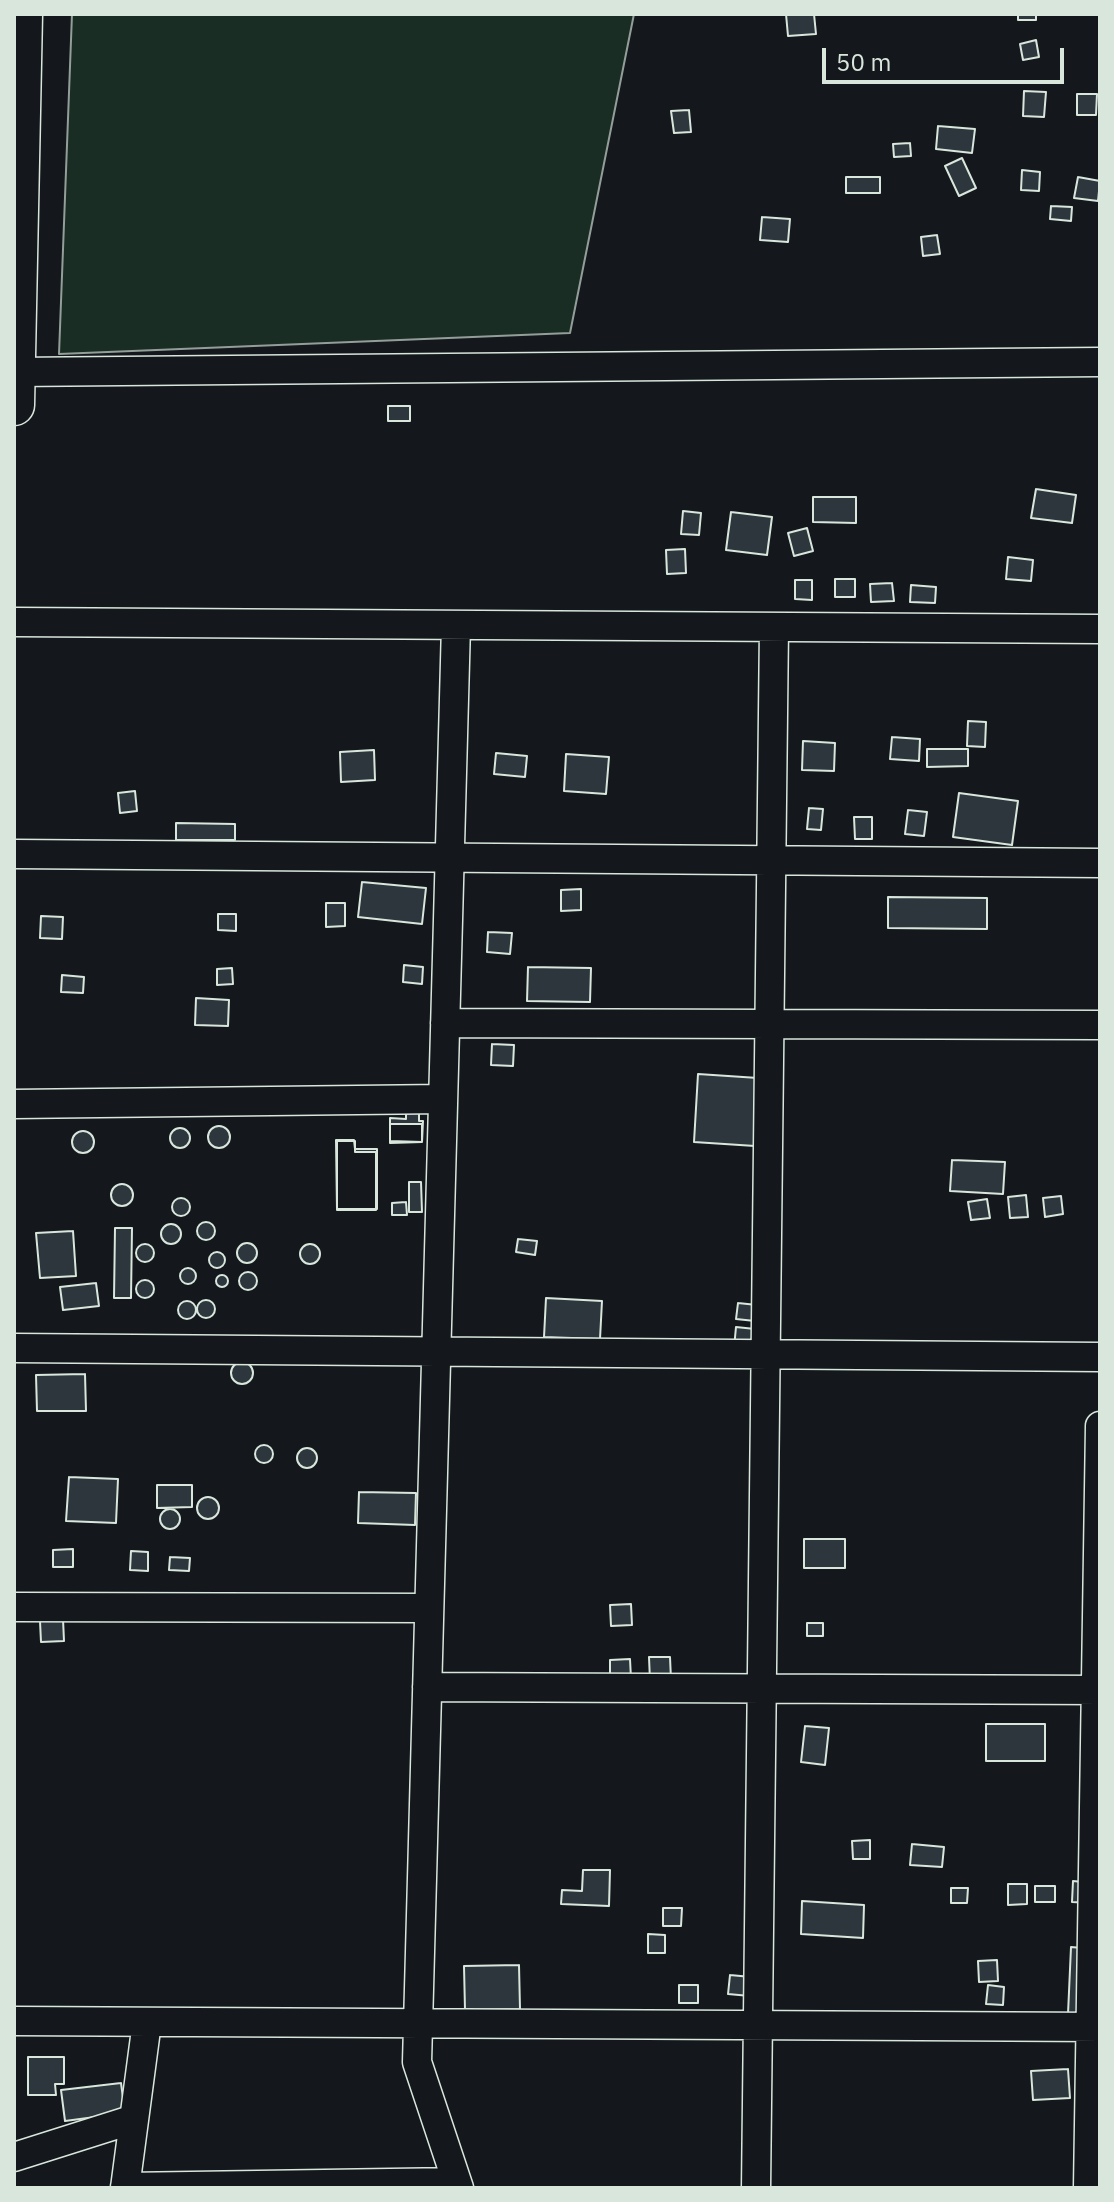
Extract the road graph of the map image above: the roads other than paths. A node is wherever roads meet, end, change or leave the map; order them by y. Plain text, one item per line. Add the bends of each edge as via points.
1 (22, 14) edge
2 (16, 181) edge
3 (1100, 362) edge
4 (14, 372) edge
5 (14, 405) edge
6 (14, 622) edge
7 (456, 625) junction
8 (774, 627) junction
9 (1100, 629) edge
10 (14, 854) edge
11 (450, 857) junction
12 (772, 860) junction
13 (1100, 863) edge
14 (445, 1023) junction
15 (770, 1024) junction
16 (1100, 1025) edge
17 (443, 1099) junction
18 (14, 1104) edge
19 (14, 1348) edge
20 (436, 1352) junction
21 (766, 1354) junction
22 (1100, 1357) edge
23 (1100, 1426) edge
24 (14, 1607) edge
25 (429, 1608) junction
26 (427, 1687) junction
27 (762, 1688) junction
28 (1098, 1690) edge
29 (14, 2021) edge
30 (147, 2022) junction
31 (418, 2023) junction
32 (758, 2025) junction
33 (1095, 2027) edge
34 (134, 2119) junction
35 (14, 2157) edge
36 (458, 2185) edge
37 (125, 2188) edge
38 (756, 2188) edge
39 (1088, 2188) edge

1 - 2 main road
2 - 4 main road
3 - 4 street
4 - 5 main road
6 - 7 street
7 - 8 street
7 - 11 street
8 - 9 street
8 - 12 street
10 - 11 street
11 - 12 street
11 - 14 street
12 - 13 street
12 - 15 street
14 - 15 street
14 - 17 street
15 - 16 street
15 - 21 street
17 - 18 street
17 - 20 street
19 - 20 street
20 - 21 street
20 - 25 street
21 - 22 street
21 - 27 street
23 - 28 street
24 - 25 street
25 - 26 street
26 - 27 street
26 - 31 street
27 - 28 street
27 - 32 street
28 - 33 street
29 - 30 street
30 - 31 street
30 - 34 street
31 - 32 street
31 - 36 street via 417,2062
32 - 33 street
32 - 38 street
33 - 39 street
34 - 35 street
34 - 37 street
36 - 37 street

